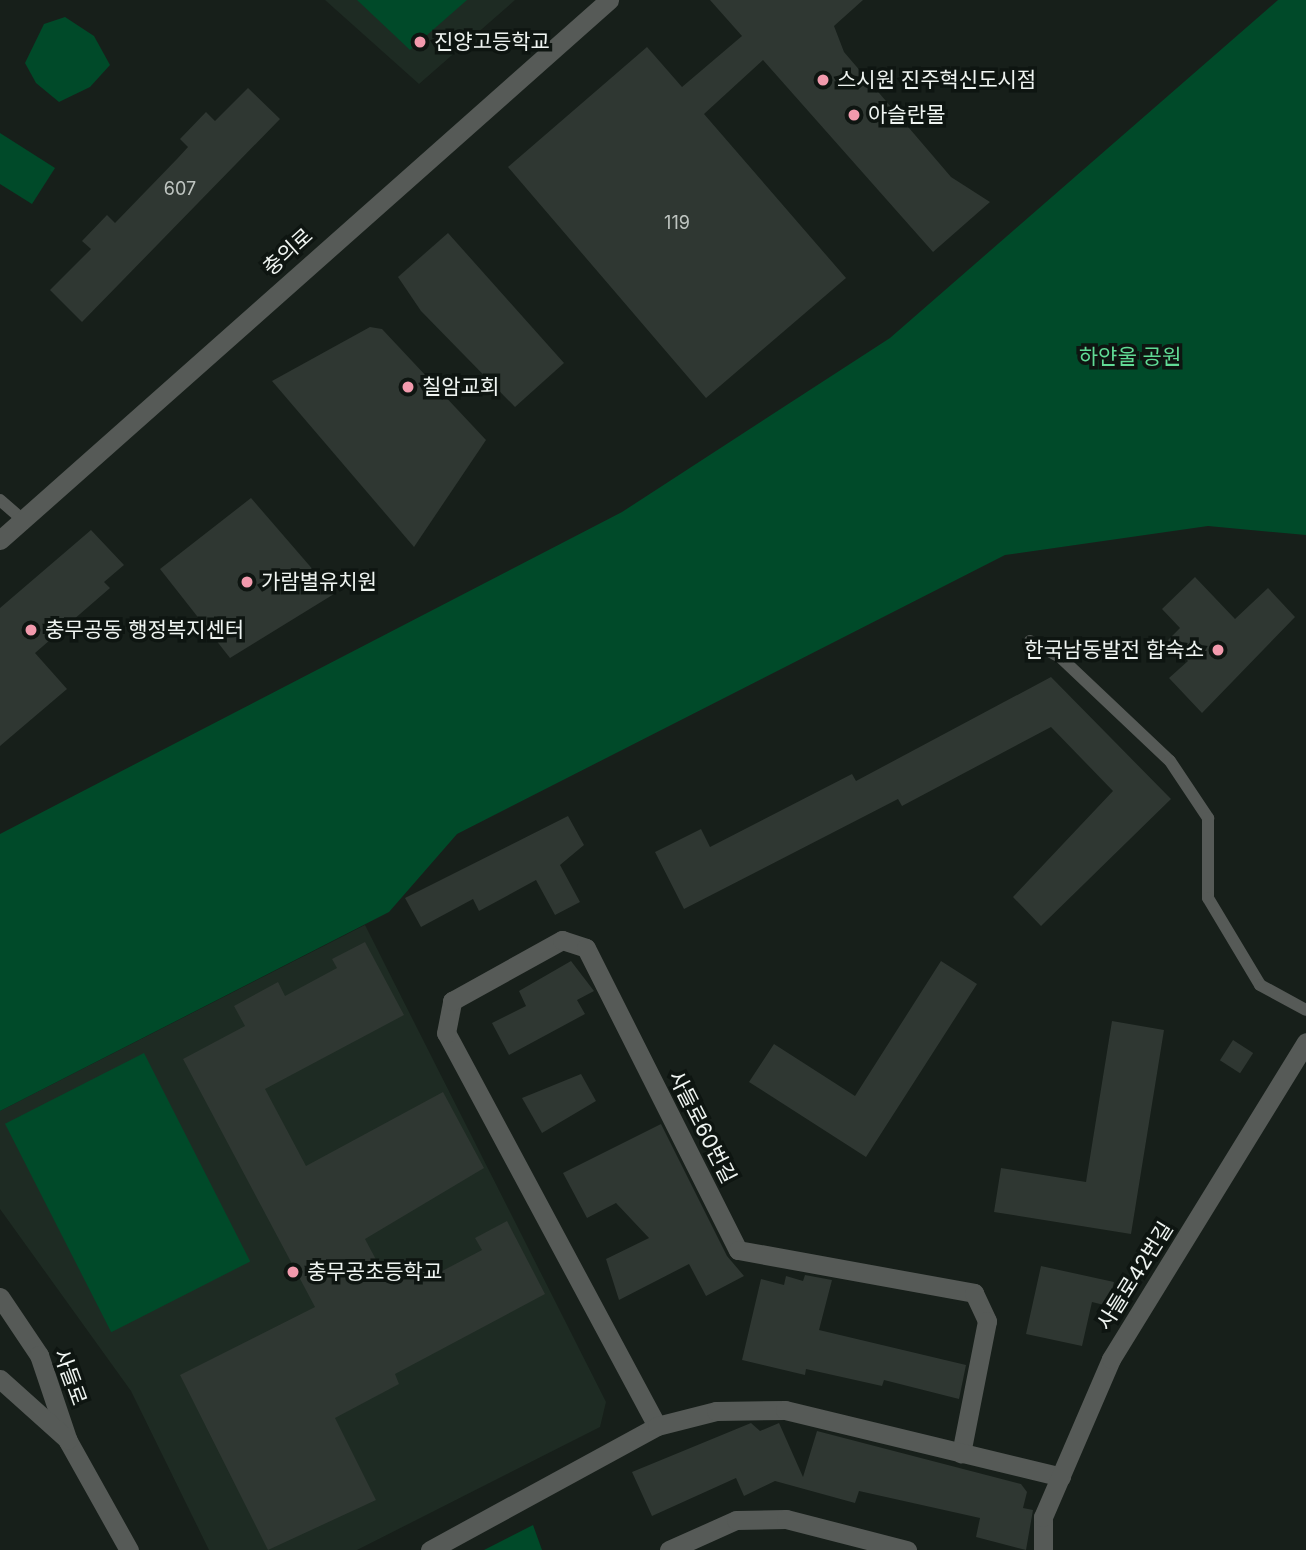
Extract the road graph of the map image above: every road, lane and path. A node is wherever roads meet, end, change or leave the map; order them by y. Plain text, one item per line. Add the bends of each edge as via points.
1 (609, 0) edge
2 (0, 500) edge
3 (23, 520) junction
4 (0, 540) edge
5 (1030, 641) dead end
6 (1306, 1010) edge
7 (1306, 1042) edge
8 (0, 1297) edge
9 (0, 1379) edge
10 (657, 1426) junction
11 (68, 1441) junction
12 (961, 1453) junction
13 (1061, 1477) junction
14 (129, 1550) edge
15 (430, 1550) edge
16 (669, 1550) edge
17 (907, 1550) edge
18 (1043, 1550) edge

1 - 3 street, 충의로
2 - 3 lane
3 - 4 street, 충의로
5 - 6 lane via 1060,657 1170,761 1208,818 1208,898 1260,985
7 - 13 street, 사들로42번길 via 1111,1359
8 - 11 street, 사들로 via 40,1355
9 - 11 street, 사들로
10 - 12 street via 716,1411 785,1410
10 - 12 street, 사들로60번길 via 446,1033 452,1001 562,940 586,948 738,1250 974,1293 987,1321
10 - 15 street
11 - 14 street, 사들로
12 - 13 street
13 - 18 street, 사들로42번길 via 1043,1517
16 - 17 street via 736,1520 786,1519

